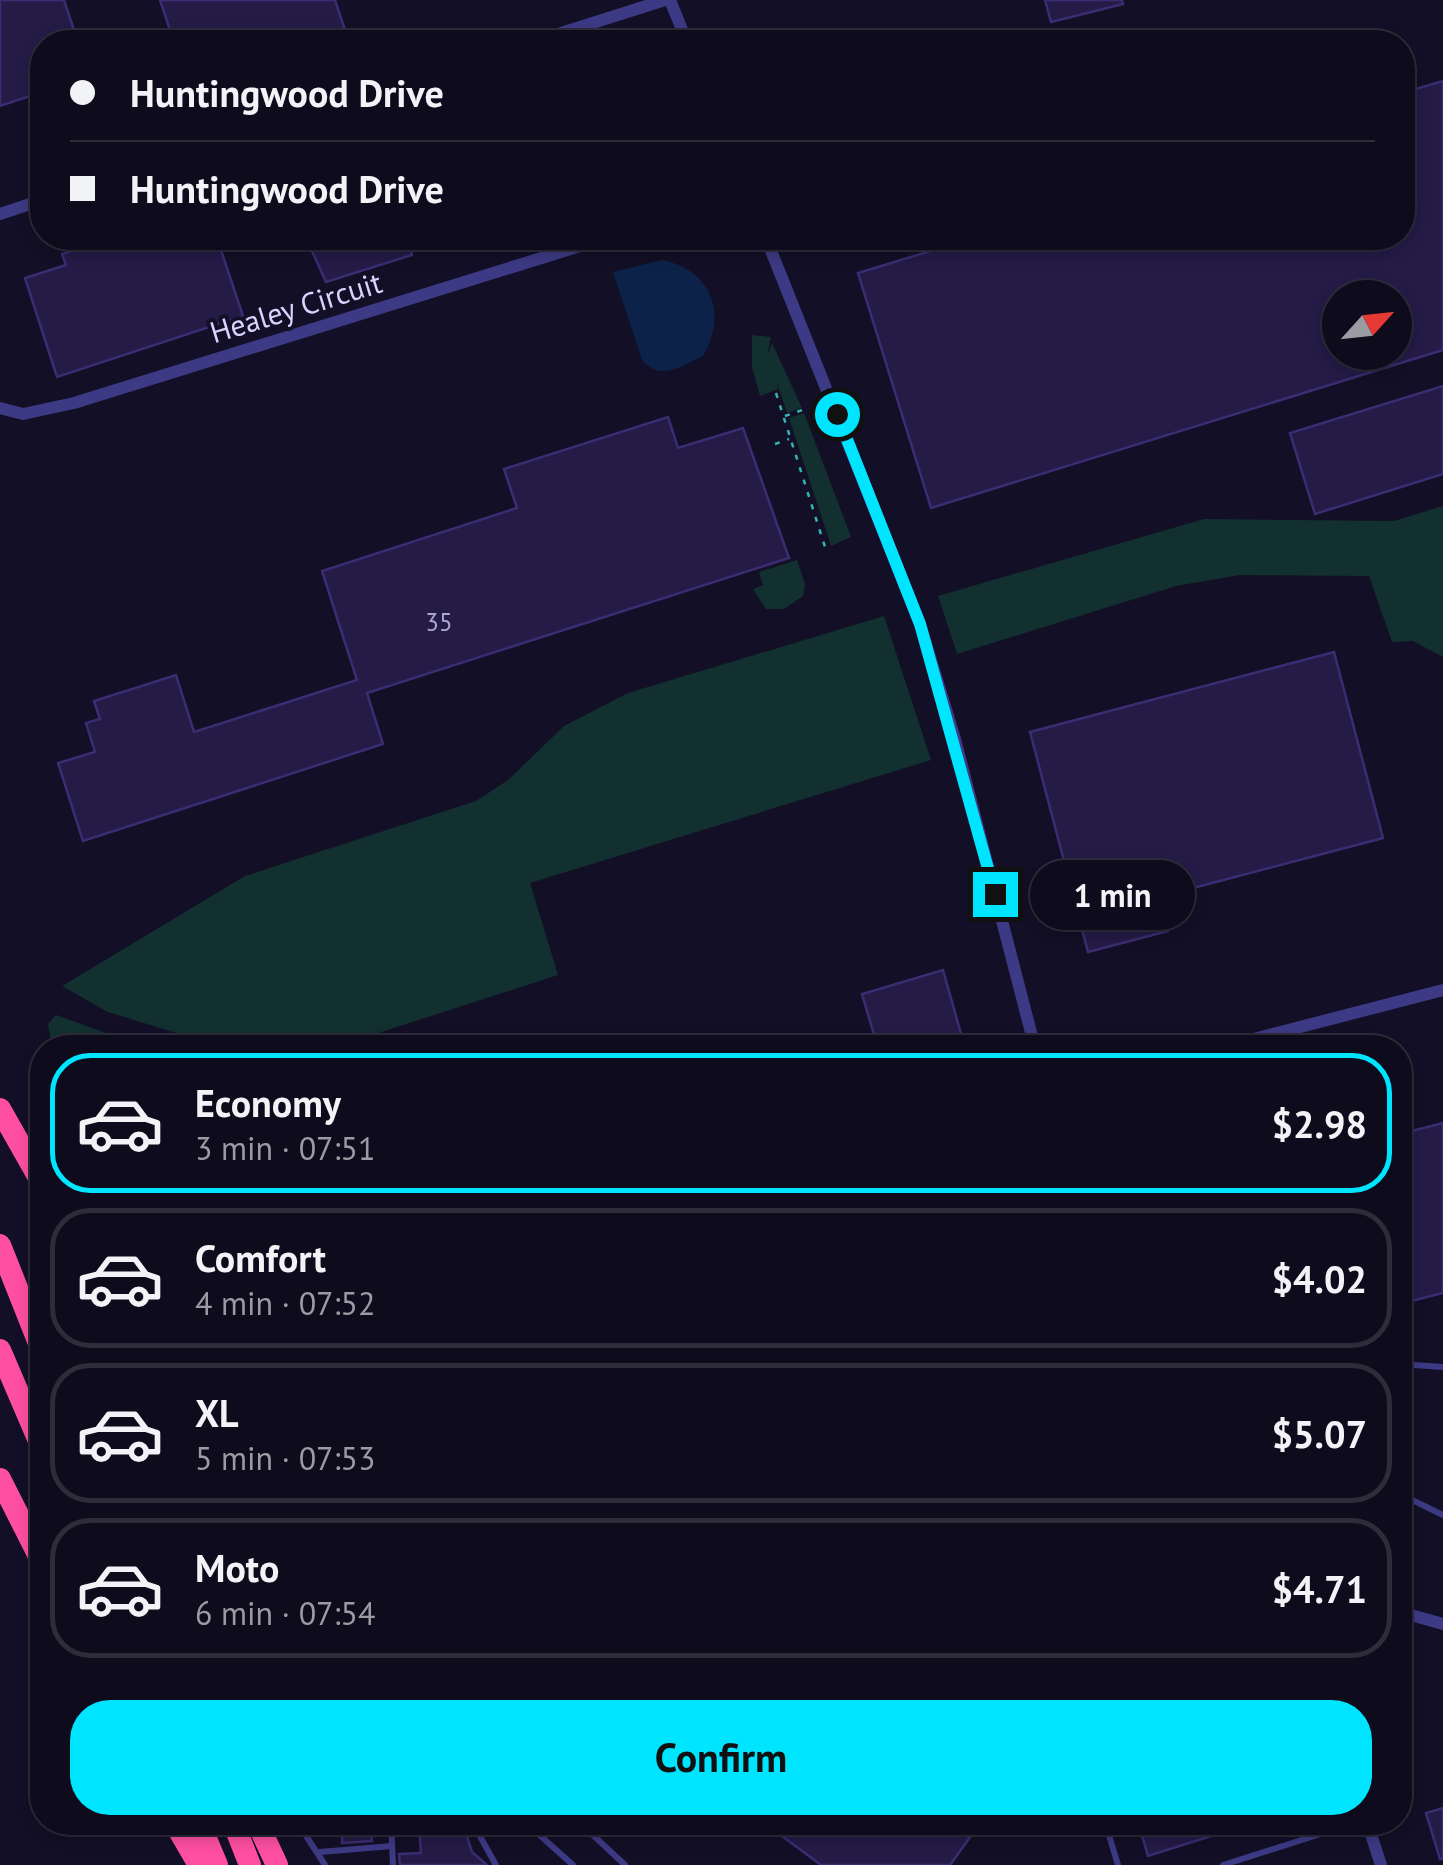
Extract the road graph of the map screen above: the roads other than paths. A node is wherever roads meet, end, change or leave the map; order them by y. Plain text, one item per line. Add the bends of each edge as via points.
1 (668, 0) edge
2 (572, 30) edge
3 (682, 30) edge
4 (30, 204) edge
5 (0, 214) edge
6 (567, 250) edge
7 (771, 250) edge
8 (0, 408) edge
9 (1443, 990) edge
10 (1032, 1035) edge
11 (1269, 1035) edge
12 (0, 1109) edge
13 (30, 1163) edge
14 (0, 1245) edge
15 (30, 1321) edge
16 (0, 1350) edge
17 (1412, 1365) edge
18 (1443, 1367) edge
19 (30, 1420) edge
20 (0, 1480) edge
21 (1412, 1500) edge
22 (1443, 1515) edge
23 (30, 1539) edge
24 (1412, 1615) edge
25 (1443, 1624) edge
26 (182, 1835) edge
27 (204, 1835) edge
28 (238, 1835) edge
29 (263, 1835) edge
30 (307, 1835) edge
31 (392, 1835) edge
32 (479, 1835) edge
33 (540, 1835) edge
34 (593, 1835) edge
35 (1109, 1835) edge
36 (1317, 1835) edge
37 (1371, 1835) edge
38 (392, 1846) junction
39 (320, 1852) junction
40 (200, 1865) edge
41 (217, 1865) edge
42 (250, 1865) edge
43 (277, 1865) edge
44 (325, 1865) edge
45 (393, 1865) edge
46 (496, 1865) edge
47 (573, 1865) edge
48 (625, 1865) edge
49 (1118, 1865) edge
50 (1223, 1865) edge
51 (1381, 1865) edge

1 - 2 street
1 - 3 street
4 - 5 street
6 - 8 street, Healey Circuit via 74,403 23,414
7 - 10 street via 920,624
9 - 11 street
12 - 13 highway
14 - 15 highway
16 - 19 highway
17 - 18 lane
20 - 23 highway
21 - 22 lane
24 - 25 street
26 - 40 highway
27 - 41 highway
28 - 42 highway
29 - 43 highway
30 - 39 lane
31 - 38 lane
32 - 46 lane
33 - 47 lane
34 - 48 lane
35 - 49 lane
36 - 50 lane
37 - 51 street
38 - 39 lane
38 - 45 lane
39 - 44 lane

